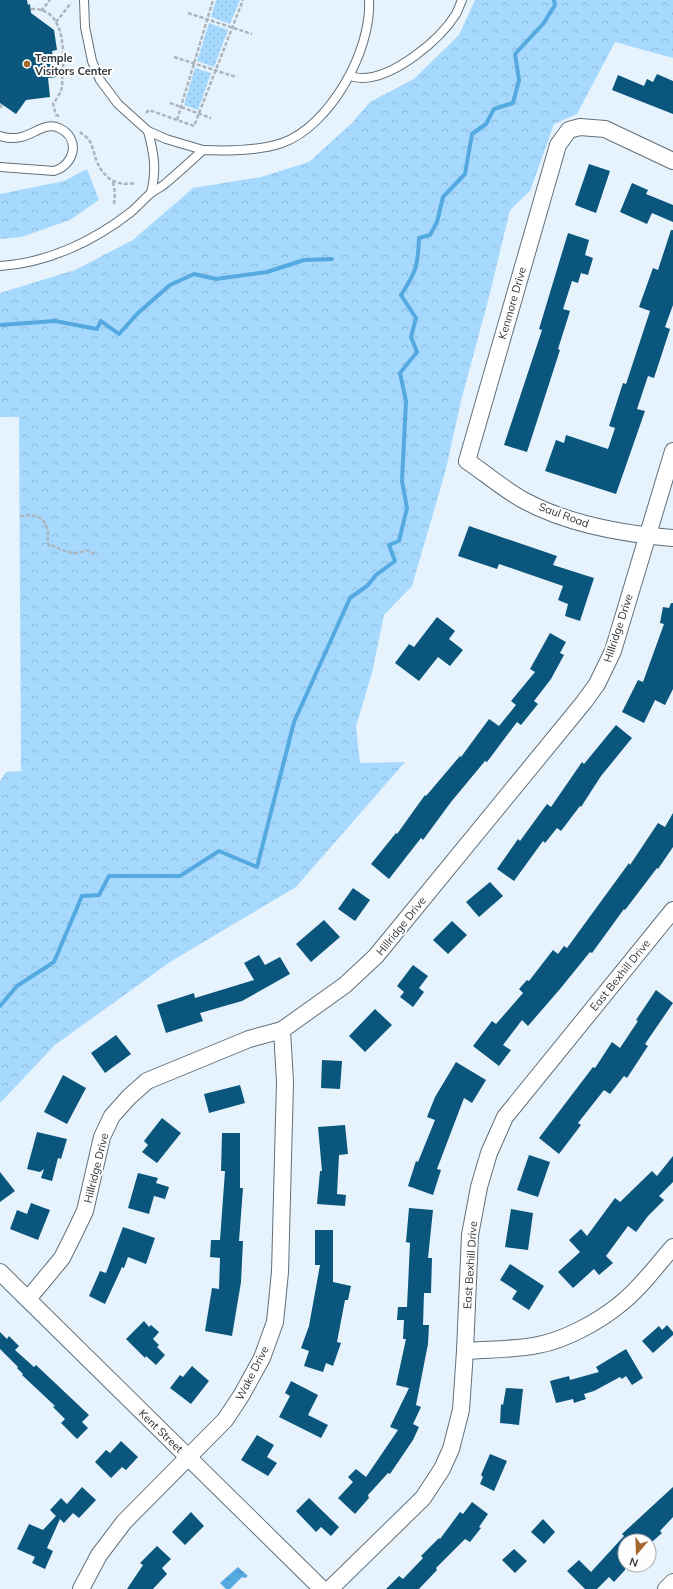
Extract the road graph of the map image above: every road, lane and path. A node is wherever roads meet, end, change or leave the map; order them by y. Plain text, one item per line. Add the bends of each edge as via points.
1 (50, 0) edge
2 (84, 0) edge
3 (214, 0) edge
4 (243, 0) edge
5 (369, 0) edge
6 (462, 0) edge
7 (71, 3) dead end
8 (31, 9) dead end
9 (41, 11) junction
10 (188, 13) dead end
11 (208, 19) junction
12 (56, 22) junction
13 (232, 28) junction
14 (252, 34) dead end
15 (174, 57) dead end
16 (194, 63) junction
17 (215, 70) junction
18 (236, 76) dead end
19 (350, 76) junction
20 (170, 103) dead end
21 (2, 104) dead end
22 (53, 104) dead end
23 (182, 106) junction
24 (0, 108) edge
25 (199, 112) junction
26 (146, 113) dead end
27 (211, 118) dead end
28 (177, 120) junction
29 (148, 131) junction
30 (0, 136) edge
31 (88, 139) dead end
32 (203, 150) junction
33 (673, 161) edge
34 (0, 167) edge
35 (113, 182) junction
36 (136, 183) dead end
37 (151, 193) junction
38 (114, 204) dead end
39 (0, 266) edge
40 (673, 451) edge
41 (467, 460) joint
42 (20, 516) dead end
43 (647, 536) junction
44 (673, 538) edge
45 (97, 555) dead end
46 (673, 910) edge
47 (282, 1030) junction
48 (673, 1247) edge
49 (0, 1272) edge
50 (28, 1299) junction
51 (465, 1351) junction
52 (188, 1457) junction
53 (673, 1582) edge
54 (81, 1589) edge
55 (322, 1589) edge
56 (330, 1589) edge
57 (666, 1589) edge

1 - 9 path
2 - 29 lane via 85,27 92,61 100,80 118,104
3 - 11 path
4 - 13 path
5 - 19 lane via 368,27
6 - 19 lane via 456,14 439,35 412,59 379,76
7 - 12 path
8 - 9 path
9 - 12 path
10 - 11 path
11 - 13 path
11 - 16 path
12 - 22 path via 60,30 64,56 62,85
13 - 14 path
13 - 17 path
15 - 16 path
16 - 17 path
16 - 23 path
17 - 18 path
17 - 25 path
19 - 32 lane via 339,94 315,122 281,144 243,150
20 - 23 path
21 - 24 path
23 - 25 path
23 - 28 path
25 - 27 path
25 - 28 path via 194,126
26 - 28 path via 149,110
29 - 32 lane
29 - 37 lane via 155,161
30 - 34 lane via 20,138 44,127 56,127 67,134 73,146 68,162 54,171
31 - 35 path via 98,164
32 - 37 lane
33 - 41 street, Kenmore Drive via 605,129 580,127 569,130 558,145
35 - 36 path via 123,185
35 - 38 path
37 - 39 lane via 131,212 78,245 49,257
40 - 43 street, Hillridge Drive
41 - 43 street, Saul Road via 524,501 559,516 584,524
42 - 45 path via 34,515 40,518 45,525 49,546 76,554 86,550
43 - 44 street, Saul Road
43 - 47 street, Hillridge Drive via 613,651 597,684 584,702 376,956 345,985
46 - 51 street, East Bexhill Drive via 505,1118 489,1153 470,1235
47 - 50 street, Hillridge Drive via 249,1039 147,1080 129,1097 112,1116 102,1137 85,1212 62,1258
47 - 52 street, Wake Drive via 285,1114 280,1272 275,1322 262,1358 241,1396 225,1420
48 - 51 street via 620,1305 587,1326 563,1338 539,1345
49 - 50 street, Kent Street
50 - 52 street, Kent Street
51 - 56 street, East Bexhill Drive via 461,1410 452,1449 442,1469 423,1498
52 - 54 street, Wake Drive via 124,1522 99,1555
52 - 55 street, Kent Street
53 - 57 street

